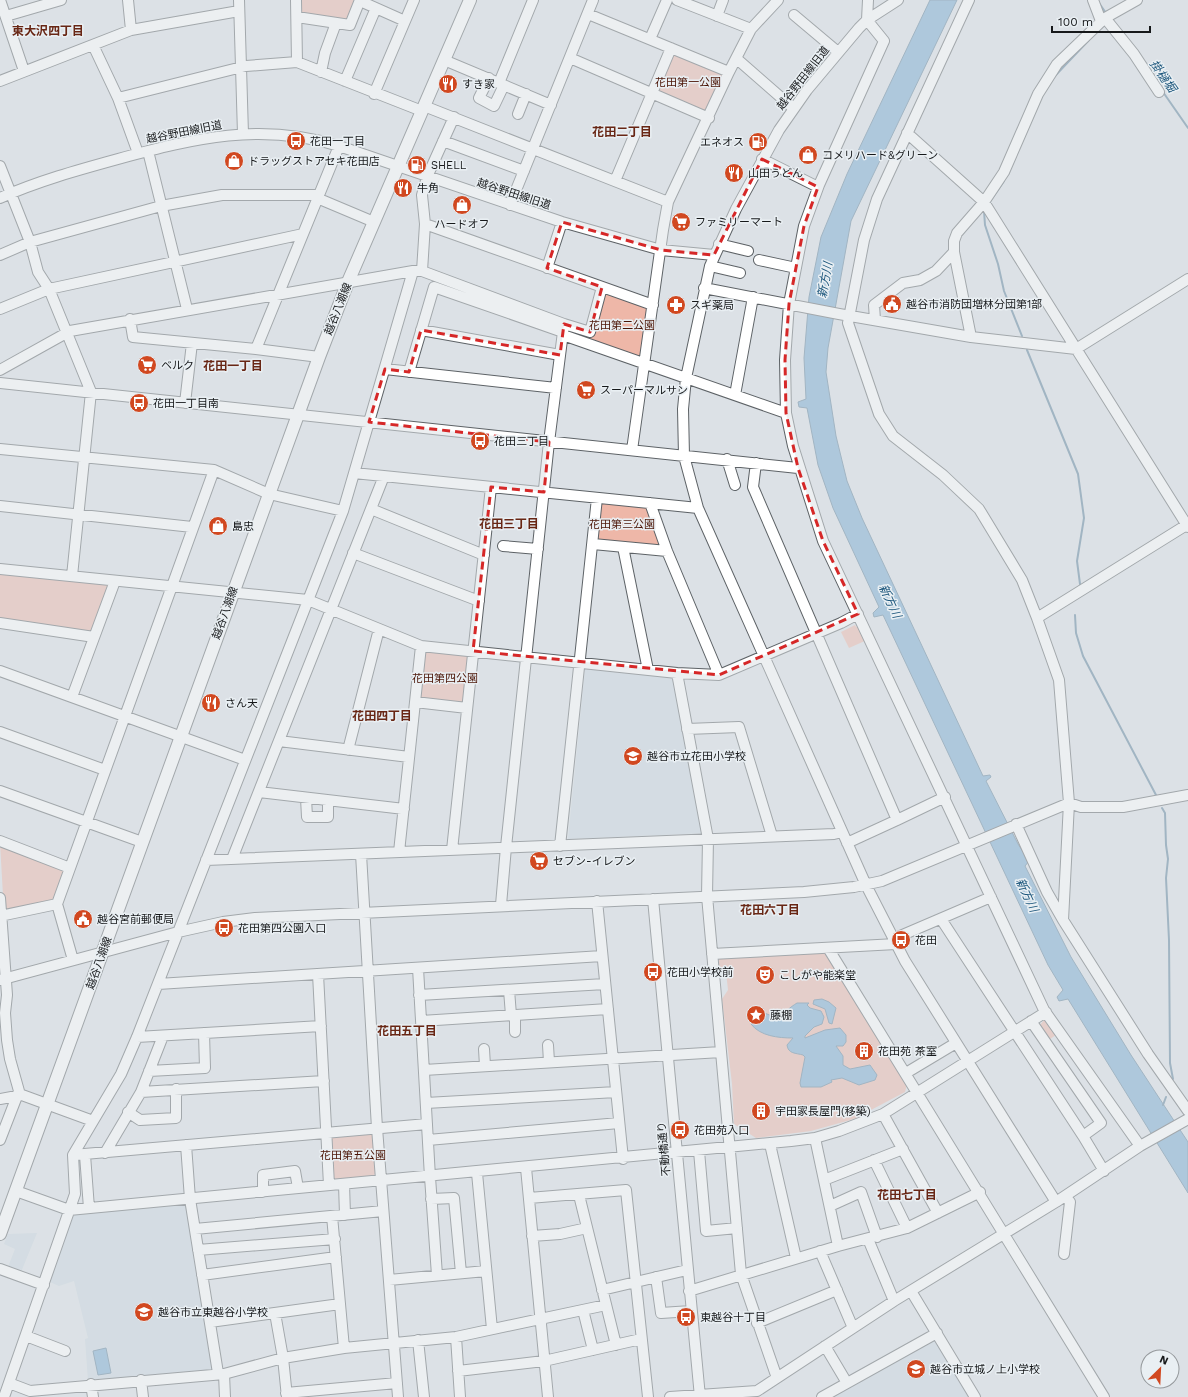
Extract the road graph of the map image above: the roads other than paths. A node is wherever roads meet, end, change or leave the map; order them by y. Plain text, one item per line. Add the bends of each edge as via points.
1 (0, 0) edge
2 (61, 0) edge
3 (128, 0) edge
4 (239, 0) edge
5 (296, 0) edge
6 (360, 0) edge
7 (414, 0) edge
8 (470, 0) edge
9 (532, 0) edge
10 (593, 0) edge
11 (667, 0) edge
12 (677, 0) edge
13 (723, 0) edge
14 (778, 0) edge
15 (868, 0) edge
16 (898, 0) edge
17 (969, 0) edge
18 (1093, 0) edge
19 (1137, 0) edge
20 (376, 8) junction
21 (239, 11) junction
22 (588, 14) junction
23 (794, 15) dead end
24 (6, 16) junction
25 (717, 16) junction
26 (296, 17) junction
27 (1105, 18) junction
28 (867, 20) junction
29 (405, 21) junction
30 (336, 23) junction
31 (751, 29) junction
32 (131, 30) junction
33 (650, 39) junction
34 (93, 45) junction
35 (671, 48) junction
36 (838, 52) junction
37 (570, 58) junction
38 (737, 59) junction
39 (444, 60) junction
40 (297, 62) junction
41 (240, 67) junction
42 (24, 71) junction
43 (322, 72) junction
44 (729, 72) junction
45 (489, 78) junction
46 (0, 81) edge
47 (344, 81) junction
48 (502, 84) junction
49 (1159, 92) dead end
50 (374, 94) junction
51 (526, 94) junction
52 (652, 94) junction
53 (118, 98) junction
54 (551, 105) junction
55 (423, 108) junction
56 (793, 108) junction
57 (518, 114) dead end
58 (454, 117) junction
59 (709, 118) junction
60 (907, 132) junction
61 (243, 134) junction
62 (443, 141) junction
63 (339, 146) junction
64 (533, 149) junction
65 (143, 152) junction
66 (762, 159) junction
67 (0, 166) edge
68 (398, 166) junction
69 (524, 172) junction
70 (427, 177) junction
71 (615, 181) junction
72 (818, 187) junction
73 (10, 193) junction
74 (318, 197) junction
75 (0, 198) edge
76 (668, 202) junction
77 (984, 202) junction
78 (510, 205) junction
79 (161, 206) junction
80 (374, 222) junction
81 (562, 222) junction
82 (424, 224) junction
83 (303, 234) junction
84 (30, 242) junction
85 (719, 244) junction
86 (661, 250) junction
87 (748, 251) dead end
88 (954, 252) junction
89 (0, 255) edge
90 (714, 255) junction
91 (759, 260) dead end
92 (176, 261) junction
93 (710, 266) junction
94 (547, 268) junction
95 (796, 268) junction
96 (418, 271) junction
97 (740, 273) dead end
98 (1188, 279) edge
99 (348, 282) junction
100 (602, 287) junction
101 (704, 288) junction
102 (49, 289) junction
103 (279, 294) junction
104 (753, 298) junction
105 (794, 305) junction
106 (653, 306) junction
107 (0, 309) edge
108 (187, 310) junction
109 (844, 315) junction
110 (130, 319) junction
111 (875, 320) junction
112 (421, 330) junction
113 (563, 330) junction
114 (66, 333) junction
115 (971, 337) junction
116 (192, 343) junction
117 (256, 349) junction
118 (1076, 349) junction
119 (560, 355) junction
120 (318, 357) junction
121 (645, 363) junction
122 (385, 369) junction
123 (0, 370) edge
124 (409, 372) junction
125 (686, 378) junction
126 (0, 383) edge
127 (556, 388) junction
128 (91, 392) junction
129 (735, 395) junction
130 (185, 403) junction
131 (786, 413) junction
132 (298, 414) junction
133 (369, 422) junction
134 (549, 442) junction
135 (0, 449) edge
136 (632, 450) junction
137 (684, 456) junction
138 (85, 458) junction
139 (727, 459) junction
140 (756, 463) junction
141 (798, 468) junction
142 (214, 470) junction
143 (354, 472) junction
144 (384, 476) junction
145 (735, 485) dead end
146 (491, 487) junction
147 (544, 492) junction
148 (270, 494) junction
149 (598, 498) junction
150 (650, 503) junction
151 (0, 506) edge
152 (698, 508) junction
153 (371, 509) junction
154 (343, 511) junction
155 (79, 514) junction
156 (1188, 526) edge
157 (192, 527) junction
158 (593, 544) junction
159 (503, 546) dead end
160 (623, 547) junction
161 (538, 549) junction
162 (667, 551) junction
163 (353, 553) junction
164 (484, 555) junction
165 (0, 569) edge
166 (72, 576) junction
167 (115, 581) junction
168 (172, 586) junction
169 (233, 593) junction
170 (308, 600) junction
171 (479, 601) junction
172 (331, 609) junction
173 (858, 614) junction
174 (1037, 618) junction
175 (0, 623) edge
176 (379, 629) junction
177 (816, 633) junction
178 (94, 637) junction
179 (422, 646) junction
180 (473, 651) junction
181 (526, 655) junction
182 (764, 655) junction
183 (580, 662) junction
184 (648, 670) junction
185 (0, 672) edge
186 (677, 673) junction
187 (718, 675) junction
188 (72, 697) junction
189 (415, 702) junction
190 (467, 708) junction
191 (125, 717) junction
192 (688, 729) junction
193 (0, 732) edge
194 (181, 737) junction
195 (279, 741) junction
196 (348, 750) junction
197 (409, 757) junction
198 (245, 760) junction
199 (105, 770) junction
200 (0, 791) edge
201 (259, 792) junction
202 (1188, 795) edge
203 (945, 797) junction
204 (306, 798) junction
205 (328, 801) junction
206 (1069, 803) junction
207 (404, 809) junction
208 (897, 820) junction
209 (87, 822) junction
210 (1016, 824) junction
211 (842, 832) junction
212 (772, 836) junction
213 (708, 839) junction
214 (0, 841) edge
215 (142, 842) junction
216 (847, 843) junction
217 (560, 846) junction
218 (968, 846) junction
219 (506, 847) junction
220 (452, 850) junction
221 (399, 852) junction
222 (361, 854) junction
223 (232, 859) junction
224 (206, 860) junction
225 (70, 868) junction
226 (866, 885) junction
227 (707, 896) junction
228 (991, 897) junction
229 (0, 898) edge
230 (653, 899) junction
231 (597, 901) junction
232 (57, 904) junction
233 (501, 905) junction
234 (364, 911) junction
235 (1, 916) edge
236 (941, 919) junction
237 (1063, 920) junction
238 (178, 932) junction
239 (894, 942) junction
240 (828, 948) junction
241 (102, 953) junction
242 (712, 954) junction
243 (602, 956) junction
244 (73, 960) junction
245 (418, 968) junction
246 (367, 971) junction
247 (318, 974) junction
248 (3, 979) edge
249 (158, 984) junction
250 (605, 984) junction
251 (509, 990) junction
252 (420, 995) junction
253 (608, 1009) junction
254 (1046, 1012) junction
255 (2, 1013) edge
256 (513, 1015) junction
257 (421, 1021) junction
258 (1032, 1021) junction
259 (321, 1026) junction
260 (516, 1032) dead end
261 (1015, 1032) junction
262 (204, 1033) junction
263 (162, 1036) junction
264 (137, 1037) junction
265 (4, 1041) edge
266 (956, 1043) junction
267 (548, 1045) dead end
268 (484, 1049) dead end
269 (721, 1052) junction
270 (667, 1055) junction
271 (612, 1058) junction
272 (549, 1062) junction
273 (968, 1062) junction
274 (485, 1066) junction
275 (424, 1070) junction
276 (149, 1071) junction
277 (906, 1073) junction
278 (324, 1080) junction
279 (176, 1089) junction
280 (141, 1092) junction
281 (616, 1092) junction
282 (918, 1093) junction
283 (18, 1095) junction
284 (0, 1099) edge
285 (48, 1104) junction
286 (426, 1104) junction
287 (1188, 1111) edge
288 (128, 1112) junction
289 (883, 1114) junction
290 (1188, 1119) edge
291 (93, 1121) junction
292 (618, 1123) junction
293 (427, 1124) junction
294 (377, 1128) junction
295 (326, 1132) junction
296 (1084, 1136) junction
297 (815, 1138) junction
298 (0, 1140) edge
299 (428, 1140) junction
300 (770, 1144) junction
301 (186, 1145) junction
302 (1140, 1146) junction
303 (730, 1148) junction
304 (903, 1149) junction
305 (699, 1151) junction
306 (105, 1153) junction
307 (676, 1153) junction
308 (73, 1155) junction
309 (85, 1155) junction
310 (623, 1159) junction
311 (874, 1160) junction
312 (526, 1168) junction
313 (1104, 1170) junction
314 (476, 1173) junction
315 (430, 1177) junction
316 (381, 1180) junction
317 (824, 1180) junction
318 (344, 1184) junction
319 (329, 1186) junction
320 (298, 1188) junction
321 (16, 1191) junction
322 (263, 1192) junction
323 (980, 1192) junction
324 (579, 1195) junction
325 (1065, 1196) junction
326 (529, 1198) junction
327 (190, 1199) junction
328 (431, 1199) junction
329 (1056, 1202) junction
330 (830, 1206) junction
331 (88, 1208) junction
332 (69, 1210) junction
333 (383, 1211) junction
334 (938, 1213) junction
335 (345, 1215) junction
336 (332, 1216) junction
337 (195, 1228) junction
338 (587, 1228) junction
339 (737, 1228) junction
340 (907, 1228) junction
341 (1004, 1232) junction
342 (0, 1234) edge
343 (532, 1236) junction
344 (872, 1238) junction
345 (334, 1239) junction
346 (838, 1246) junction
347 (198, 1250) junction
348 (820, 1251) junction
349 (1064, 1254) dead end
350 (336, 1257) junction
351 (796, 1258) junction
352 (0, 1269) edge
353 (687, 1270) junction
354 (486, 1271) junction
355 (461, 1273) junction
356 (741, 1274) junction
357 (202, 1275) junction
358 (437, 1275) junction
359 (656, 1277) junction
360 (389, 1280) junction
361 (635, 1282) junction
362 (44, 1285) junction
363 (602, 1290) junction
364 (689, 1290) junction
365 (837, 1290) junction
366 (911, 1291) junction
367 (894, 1301) junction
368 (340, 1304) junction
369 (606, 1305) junction
370 (583, 1310) junction
371 (691, 1311) junction
372 (275, 1313) junction
373 (540, 1319) junction
374 (210, 1322) junction
375 (757, 1323) junction
376 (853, 1328) junction
377 (492, 1329) junction
378 (937, 1333) junction
379 (26, 1336) junction
380 (456, 1337) junction
381 (641, 1339) junction
382 (418, 1340) junction
383 (393, 1343) junction
384 (616, 1345) junction
385 (825, 1346) junction
386 (344, 1348) junction
387 (65, 1350) dead end
388 (593, 1350) junction
389 (283, 1358) junction
390 (544, 1361) junction
391 (458, 1371) junction
392 (221, 1373) junction
393 (777, 1378) junction
394 (141, 1380) junction
395 (9, 1383) junction
396 (397, 1383) junction
397 (847, 1383) junction
398 (91, 1384) junction
399 (59, 1392) edge
400 (31, 1394) edge
401 (758, 1394) edge
402 (286, 1395) edge
403 (700, 1396) edge
404 (4, 1397) edge
405 (93, 1397) edge
406 (143, 1397) edge
407 (225, 1397) edge
408 (398, 1397) edge
409 (424, 1397) edge
410 (460, 1397) edge
411 (548, 1397) edge
412 (648, 1397) edge
413 (670, 1397) edge
414 (822, 1397) edge
415 (975, 1397) edge
416 (1104, 1397) edge

1 - 24 street
2 - 24 street
3 - 32 street
4 - 21 street
5 - 26 street
6 - 20 street
6 - 30 street via 350,25
7 - 29 street
8 - 39 main road, 越谷八潮線
9 - 48 street
10 - 22 street
11 - 33 street
12 - 25 street
13 - 25 street
14 - 31 street
15 - 28 street
16 - 28 street, 越谷野田線旧道
17 - 60 street via 950,46
18 - 27 street
19 - 27 street
20 - 29 street
20 - 47 street
21 - 32 street
21 - 41 street
22 - 33 street
22 - 37 street
23 - 36 street
24 - 42 street
25 - 31 street
26 - 30 street
26 - 40 street
27 - 49 street via 1134,54
27 - 77 street via 1057,64 1038,94 1004,172
28 - 36 street, 越谷野田線旧道
28 - 72 street via 884,41
29 - 50 street
30 - 43 street via 325,53
31 - 38 street
32 - 34 street
33 - 35 street
34 - 42 street
34 - 53 street
35 - 44 street
35 - 52 street
36 - 56 street, 越谷野田線旧道
37 - 52 street
37 - 54 street
38 - 44 street
38 - 56 street
39 - 45 street
39 - 55 main road, 越谷八潮線
40 - 41 street
40 - 43 street
41 - 53 street
41 - 61 street
42 - 46 street
43 - 47 street
44 - 59 street
45 - 48 street
45 - 48 street via 480,98 494,106
47 - 50 street
48 - 51 street
50 - 55 street
51 - 54 street
51 - 57 street
52 - 59 street
52 - 71 street
53 - 65 street
54 - 64 street
55 - 58 street
55 - 68 main road, 越谷八潮線
56 - 66 street, 越谷野田線旧道
58 - 62 street
58 - 64 street
59 - 76 street
60 - 77 street
60 - 109 street via 877,199
61 - 63 street, 越谷野田線旧道 via 292,136
61 - 65 street, 越谷野田線旧道 via 218,136
62 - 69 street
62 - 70 street
63 - 68 street, 越谷野田線旧道
63 - 74 street
64 - 69 street
64 - 71 street
65 - 73 street, 越谷野田線旧道
65 - 79 street
66 - 72 street
66 - 85 street, 越谷野田線旧道
67 - 73 street
68 - 70 street, 越谷野田線旧道
68 - 80 main road, 越谷八潮線
69 - 78 street
70 - 78 street, 越谷野田線旧道
70 - 82 street via 422,195
71 - 76 street
72 - 95 street via 804,226
73 - 75 street, 越谷野田線旧道
73 - 84 street
74 - 79 street via 222,195
74 - 80 street
74 - 83 street
76 - 86 street
77 - 88 street via 957,233
77 - 118 street
78 - 81 street, 越谷野田線旧道
79 - 84 street
79 - 92 street
80 - 99 main road, 越谷八潮線
81 - 86 street, 越谷野田線旧道
81 - 94 street
82 - 94 street
82 - 96 street
83 - 92 street
83 - 103 street
84 - 89 street
84 - 102 street via 38,272
85 - 87 street
85 - 90 street, 越谷野田線旧道
86 - 90 street, 越谷野田線旧道
86 - 106 street
88 - 111 street via 936,271 920,280 903,284 874,305
88 - 115 street
90 - 93 street
91 - 95 street
92 - 102 street
92 - 108 street
93 - 97 street
93 - 101 street
94 - 100 street
95 - 105 street
96 - 99 street
96 - 113 street
96 - 122 street
98 - 118 street
99 - 103 street
99 - 120 main road, 越谷八潮線
100 - 106 street
100 - 113 street via 590,332
101 - 104 street
101 - 125 street
102 - 107 street
102 - 114 street
103 - 108 street
103 - 117 street
104 - 105 street
104 - 129 street
105 - 109 street
105 - 131 street via 785,360
106 - 121 street
108 - 110 street
109 - 111 street
109 - 174 street via 885,426 893,436 943,475 979,510 1022,580
110 - 114 street
110 - 116 street via 133,337
111 - 115 street
112 - 113 street via 434,287
112 - 119 street
112 - 124 street
113 - 119 street
113 - 121 street
114 - 123 street
114 - 128 street
115 - 118 street
116 - 117 street
116 - 130 street
117 - 120 street
118 - 156 street
119 - 127 street
120 - 132 main road, 越谷八潮線
121 - 125 street
121 - 136 street
122 - 124 street
122 - 133 street
124 - 127 street
125 - 129 street
125 - 137 street
126 - 128 street
127 - 134 street
128 - 130 street
128 - 138 street
129 - 131 street
130 - 132 street
131 - 141 street
132 - 133 street
132 - 148 main road, 越谷八潮線
133 - 134 street
133 - 143 street
134 - 136 street
134 - 147 street
135 - 138 street
136 - 137 street
137 - 139 street
137 - 152 street
138 - 142 street
138 - 155 street
139 - 140 street
139 - 145 street
140 - 141 street
140 - 177 street via 753,487
141 - 173 street via 823,541
142 - 148 street
142 - 157 street
143 - 144 street
143 - 154 street
144 - 146 street
144 - 153 street
146 - 147 street
146 - 164 street
147 - 149 street
147 - 161 street
148 - 154 street
148 - 169 main road, 越谷八潮線
149 - 150 street
149 - 158 street
150 - 152 street
150 - 162 street
151 - 155 street
152 - 182 street
153 - 163 street
153 - 164 street
154 - 170 street
155 - 157 street
155 - 166 street
156 - 174 street
157 - 168 street
158 - 160 street
158 - 183 street
159 - 161 street
160 - 162 street
160 - 184 street
161 - 181 street
162 - 187 street
163 - 171 street
163 - 172 street
164 - 171 street
165 - 166 street
166 - 167 street
167 - 168 street
167 - 178 street
168 - 169 street
168 - 191 street
169 - 170 street
169 - 194 main road, 越谷八潮線
170 - 172 street
170 - 198 street
171 - 180 street
172 - 176 street
172 - 195 street
173 - 177 street
173 - 203 street
174 - 206 street via 1059,680
175 - 178 street
176 - 179 street
176 - 196 street
177 - 182 street
177 - 208 street
178 - 188 street
179 - 180 street
179 - 189 street
180 - 181 street
180 - 190 street
181 - 183 street
181 - 219 street
182 - 187 street
182 - 211 street
183 - 184 street
183 - 217 street
184 - 186 street
185 - 188 street
186 - 187 street
186 - 192 street
188 - 191 street
189 - 190 street
189 - 197 street
190 - 220 street
191 - 194 street
191 - 199 street
192 - 212 street via 738,727
192 - 213 street
193 - 199 street
194 - 198 street
194 - 215 main road, 越谷八潮線
195 - 196 street
195 - 201 street
196 - 197 street
197 - 207 street
198 - 224 street
199 - 209 street
200 - 209 street
201 - 204 street
201 - 223 street
202 - 206 street via 1123,807 1081,807
203 - 208 street
203 - 218 street
204 - 205 street
204 - 205 street via 306,817 328,817
205 - 207 street
206 - 210 street
206 - 237 street
207 - 221 street
208 - 216 street
209 - 215 street
209 - 225 street
210 - 218 street
210 - 237 street via 1047,892
211 - 212 street
211 - 216 street
212 - 213 street
213 - 217 street
213 - 227 street
214 - 225 street
215 - 241 main road, 越谷八潮線
216 - 226 street
217 - 219 street
218 - 226 street via 903,873
218 - 228 street
219 - 220 street
219 - 233 street
220 - 221 street
221 - 222 street
222 - 223 street
222 - 234 street
223 - 224 street
224 - 238 street
225 - 232 street
226 - 227 street via 826,890
226 - 239 street
227 - 230 street
227 - 242 street
228 - 236 street
228 - 254 street
229 - 235 street
230 - 231 street
230 - 270 street, 不動橋通り
231 - 233 street
231 - 243 street
232 - 235 street
232 - 244 street
233 - 234 street
234 - 238 street via 255,918 215,923
234 - 246 street
235 - 248 street
236 - 239 street
236 - 261 street
237 - 287 street via 1148,1054
238 - 241 street
238 - 249 street
239 - 240 street
239 - 266 street
240 - 242 street
240 - 277 street
241 - 244 street
241 - 285 main road, 越谷八潮線
242 - 269 street
243 - 245 street
243 - 250 street
244 - 248 street
245 - 246 street
245 - 252 street
246 - 247 street
246 - 294 street
247 - 249 street
247 - 259 street
248 - 255 street via 7,995
249 - 264 street
250 - 251 street
250 - 253 street
251 - 252 street
251 - 256 street
252 - 257 street
253 - 256 street
253 - 271 street
254 - 258 street
254 - 302 street
255 - 265 street
256 - 257 street
256 - 260 street
257 - 275 street
258 - 261 street
258 - 296 street via 1101,1122
259 - 262 street
259 - 278 street
261 - 273 street
261 - 296 street
262 - 263 street
262 - 276 street via 205,1068
263 - 264 street
263 - 276 street
264 - 291 street via 121,1074
265 - 283 street
266 - 273 street
266 - 277 street
267 - 272 street
268 - 274 street
269 - 270 street
269 - 303 street
270 - 271 street
270 - 307 street, 不動橋通り
271 - 272 street
271 - 281 street
272 - 274 street
273 - 282 street
273 - 329 street
274 - 275 street
275 - 286 street
276 - 280 street
277 - 282 street
278 - 279 street
278 - 295 street
279 - 280 street
279 - 288 street via 176,1118 140,1120
280 - 288 street
281 - 286 street
281 - 292 street
282 - 289 street
282 - 323 street
283 - 284 street
283 - 285 street
283 - 298 street
285 - 291 street
285 - 321 main road, 越谷八潮線
286 - 293 street
288 - 306 street
289 - 297 street
289 - 304 street
290 - 302 street
291 - 308 street
292 - 299 street
292 - 310 street
293 - 294 street
293 - 299 street
294 - 295 street
294 - 316 street
295 - 301 street
295 - 319 street
296 - 313 street
297 - 300 street
297 - 317 street
299 - 315 street
300 - 303 street
300 - 351 street
301 - 306 street
301 - 327 street
302 - 313 street
303 - 305 street
303 - 339 street
304 - 311 street
304 - 334 street
305 - 307 street
305 - 339 street via 706,1231
306 - 309 street
307 - 310 street
307 - 353 street, 不動橋通り
308 - 309 street
308 - 332 street via 75,1194
309 - 331 street
310 - 312 street
311 - 317 street
311 - 340 street
312 - 314 street
312 - 326 street
313 - 325 street
314 - 315 street
314 - 354 street
315 - 316 street
315 - 328 street
316 - 318 street
316 - 333 street
317 - 330 street
318 - 319 street
318 - 335 street
319 - 320 street
320 - 322 street
320 - 322 street via 296,1171 263,1175
321 - 332 street
321 - 342 main road, 越谷八潮線
322 - 327 street
323 - 334 street
323 - 341 street
324 - 326 street
324 - 338 street
324 - 361 street via 626,1190
325 - 329 street
325 - 349 street via 1070,1202
326 - 343 street
327 - 331 street
327 - 337 street
328 - 355 street via 454,1198
328 - 358 street
329 - 341 street
330 - 344 street via 861,1192
330 - 346 street
331 - 332 street
332 - 362 street
333 - 335 street
333 - 360 street
334 - 340 street
335 - 336 street
336 - 337 street
336 - 345 street
337 - 347 street
338 - 343 street via 560,1234
338 - 363 street
339 - 356 street
340 - 344 street
341 - 366 street
341 - 416 street
343 - 373 street
344 - 346 street
344 - 367 street
345 - 347 street
345 - 350 street
346 - 348 street
347 - 357 street
348 - 351 street
348 - 365 street
350 - 357 street
350 - 368 street
351 - 356 street
352 - 362 street
353 - 359 street
353 - 364 street, 不動橋通り
354 - 355 street
354 - 377 street
355 - 358 street
356 - 364 street
356 - 375 street
357 - 374 street
358 - 360 street
359 - 361 street
359 - 371 street via 661,1313
360 - 383 street
361 - 363 street
361 - 381 street
362 - 379 street
363 - 369 street
364 - 371 street, 不動橋通り
365 - 375 street
365 - 376 street
366 - 367 street
366 - 378 street
367 - 376 street
368 - 372 street
368 - 386 street
369 - 370 street
369 - 384 street
370 - 373 street
370 - 388 street
371 - 403 street, 不動橋通り
372 - 374 street
372 - 389 street
373 - 377 street
373 - 390 street
374 - 392 street
375 - 393 street
376 - 385 street
377 - 380 street
378 - 397 street
378 - 415 street
379 - 387 street
379 - 395 street
380 - 382 street
380 - 391 street
381 - 384 street
381 - 412 street
382 - 383 street
382 - 409 street
383 - 386 street
383 - 396 street
384 - 388 street
385 - 393 street
385 - 397 street
386 - 389 street
388 - 390 street
389 - 392 street
389 - 402 street
390 - 391 street
390 - 411 street
391 - 410 street
392 - 394 street
392 - 407 street
393 - 401 street
394 - 398 street
394 - 406 street
395 - 400 street
395 - 404 street
396 - 402 street
396 - 408 street
397 - 414 street
398 - 399 street
398 - 405 street
399 - 400 street
401 - 403 street
403 - 413 street

